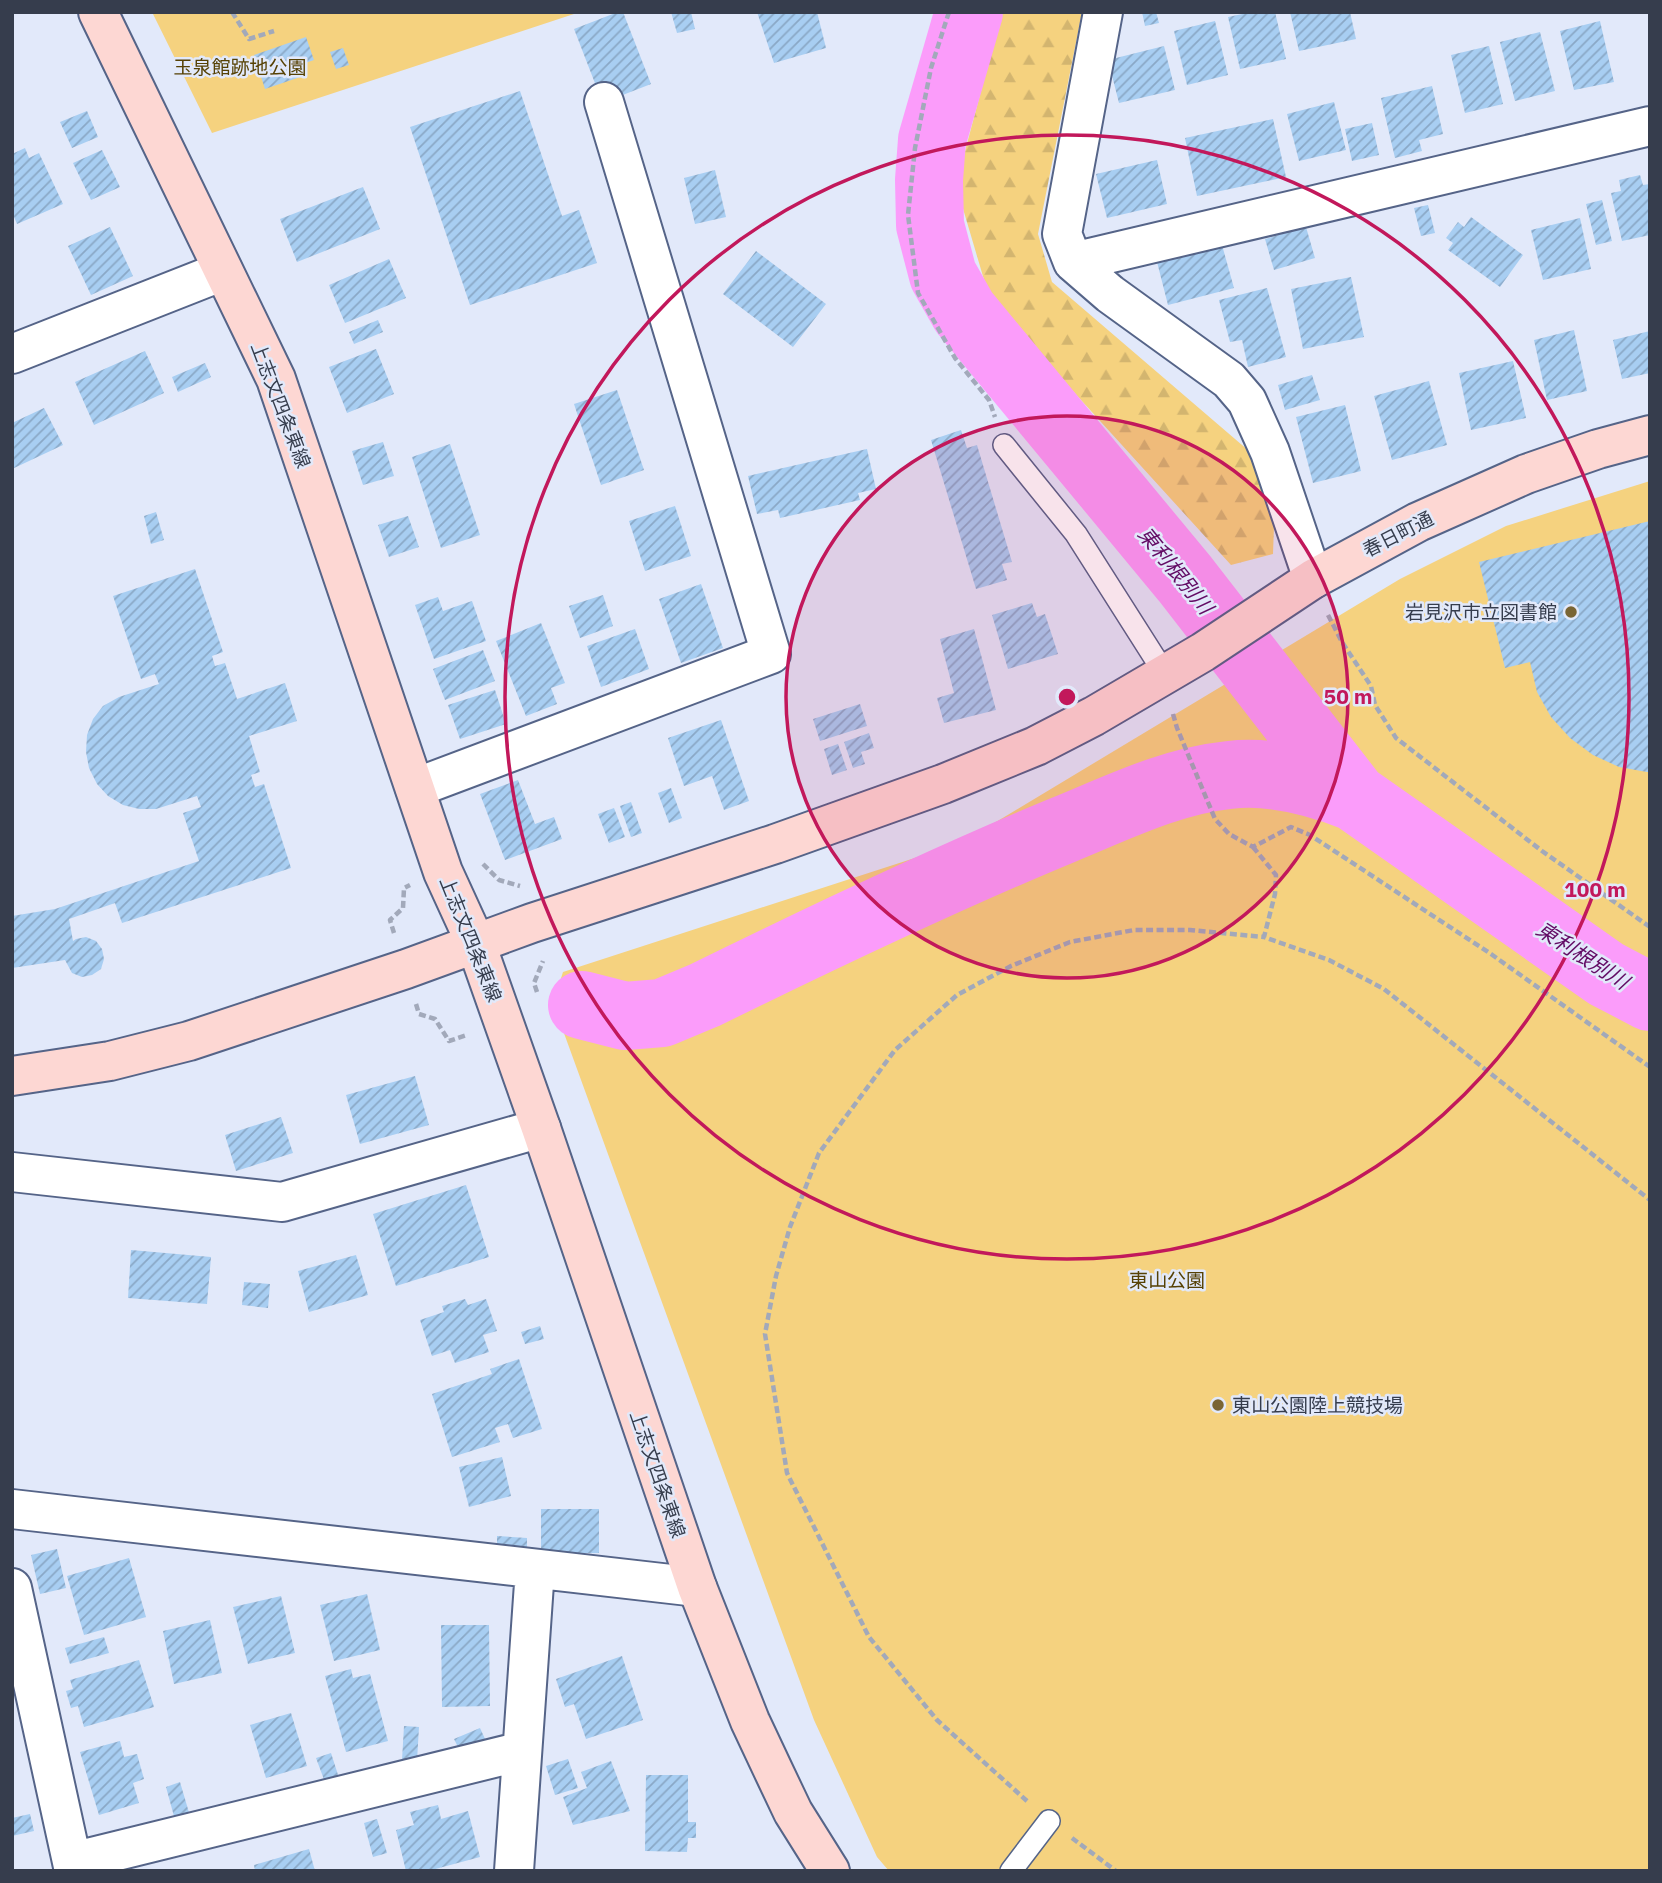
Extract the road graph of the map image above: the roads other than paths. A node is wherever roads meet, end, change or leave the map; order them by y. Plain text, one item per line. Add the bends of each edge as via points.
1 (98, 12) edge
2 (1103, 12) edge
3 (604, 102) dead end
4 (1650, 126) edge
5 (1073, 262) junction
6 (223, 271) junction
7 (12, 354) edge
8 (1650, 435) edge
9 (1004, 445) road end
10 (1319, 595) junction
11 (1168, 691) junction
12 (415, 788) junction
13 (477, 944) junction
14 (12, 1076) edge
15 (541, 1128) junction
16 (12, 1172) edge
17 (12, 1509) edge
18 (535, 1569) junction
19 (697, 1587) junction
20 (12, 1588) edge
21 (522, 1751) junction
22 (1049, 1821) road end
23 (73, 1866) edge
24 (514, 1871) edge
25 (830, 1871) edge
26 (1011, 1871) edge

1 - 6 main road, 上志文四条東線
2 - 5 street via 1062,234
3 - 12 street via 771,654
4 - 5 street
5 - 10 street via 1229,380 1247,401 1270,452
6 - 7 street
6 - 12 main road, 上志文四条東線 via 276,380
8 - 10 main road, 春日町通 via 1526,474 1418,522
9 - 11 lane via 1076,534
10 - 11 main road, 春日町通 via 1272,606 1203,652
11 - 13 main road, 春日町通 via 1094,716 1036,746 943,784
12 - 13 main road, 上志文四条東線 via 443,872
13 - 14 main road, 春日町通 via 189,1041 110,1061
13 - 15 main road, 上志文四条東線
15 - 16 street via 282,1202
15 - 19 main road, 上志文四条東線
17 - 18 street
18 - 19 street
18 - 21 street
19 - 25 main road, 上志文四条東線 via 750,1721 793,1812
20 - 23 street
21 - 23 street
21 - 24 street
22 - 26 lane

